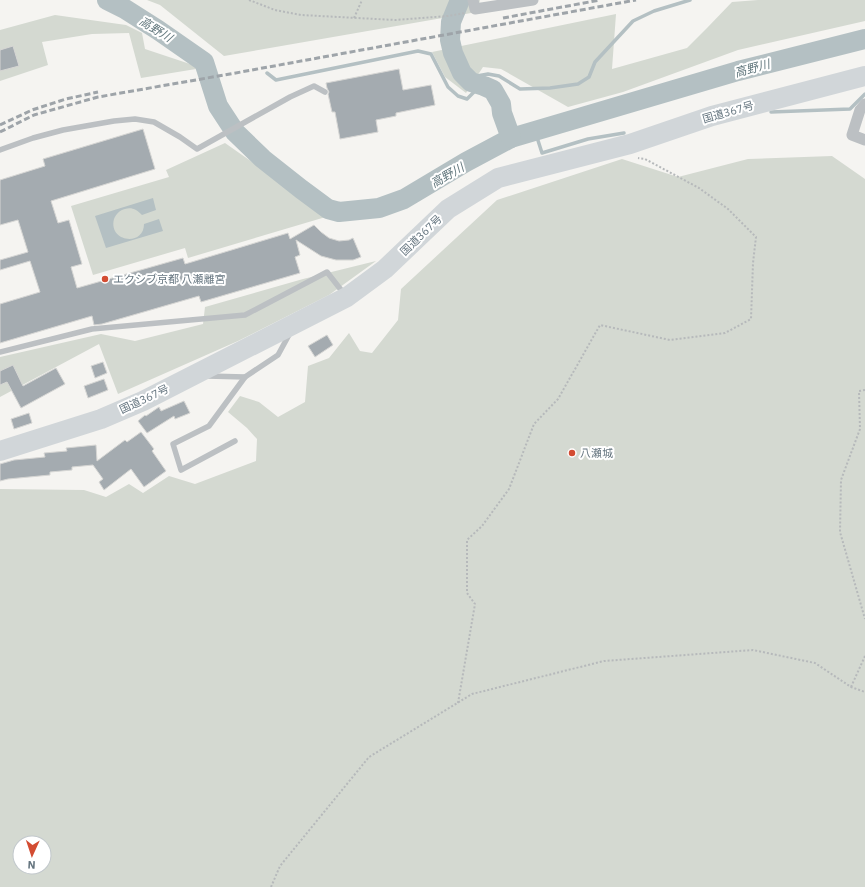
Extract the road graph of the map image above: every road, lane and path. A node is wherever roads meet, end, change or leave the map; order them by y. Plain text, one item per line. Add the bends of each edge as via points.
1 (249, 0) edge
2 (362, 0) edge
3 (473, 0) edge
4 (533, 0) edge
5 (461, 14) dead end
6 (354, 18) junction
7 (865, 76) edge
8 (325, 92) dead end
9 (865, 104) edge
10 (865, 140) edge
11 (0, 150) edge
12 (637, 158) dead end
13 (347, 297) junction
14 (295, 324) junction
15 (0, 352) edge
16 (192, 376) junction
17 (245, 377) junction
18 (865, 390) edge
19 (235, 441) dead end
20 (0, 451) edge
21 (865, 619) edge
22 (865, 656) edge
23 (851, 687) junction
24 (865, 692) edge
25 (458, 703) junction
26 (272, 887) edge

1 - 6 path via 275,10 301,15
2 - 6 path
3 - 4 street via 475,9
5 - 6 path via 395,20
7 - 13 highway, 国道367号 via 712,116 630,144 498,178 448,209 385,269
8 - 11 lane via 314,86 197,149 154,122 136,119 63,130
9 - 10 street via 860,110 852,135
12 - 25 path via 644,159 699,188 728,209 756,237 751,319 725,333 670,340 600,325 558,399 534,424 509,489 482,526 466,540 467,593 475,604
13 - 14 highway, 国道367号
13 - 15 lane via 327,272 245,315 92,329
14 - 16 highway, 国道367号
14 - 17 lane via 278,355
16 - 17 lane
16 - 20 highway, 国道367号 via 101,419
17 - 19 lane via 210,426 173,444 181,470
18 - 21 path via 859,391 860,429 841,480 840,525
22 - 23 path
23 - 24 path
23 - 25 path via 815,663 753,650 604,661 472,694
25 - 26 path via 369,757 280,866

